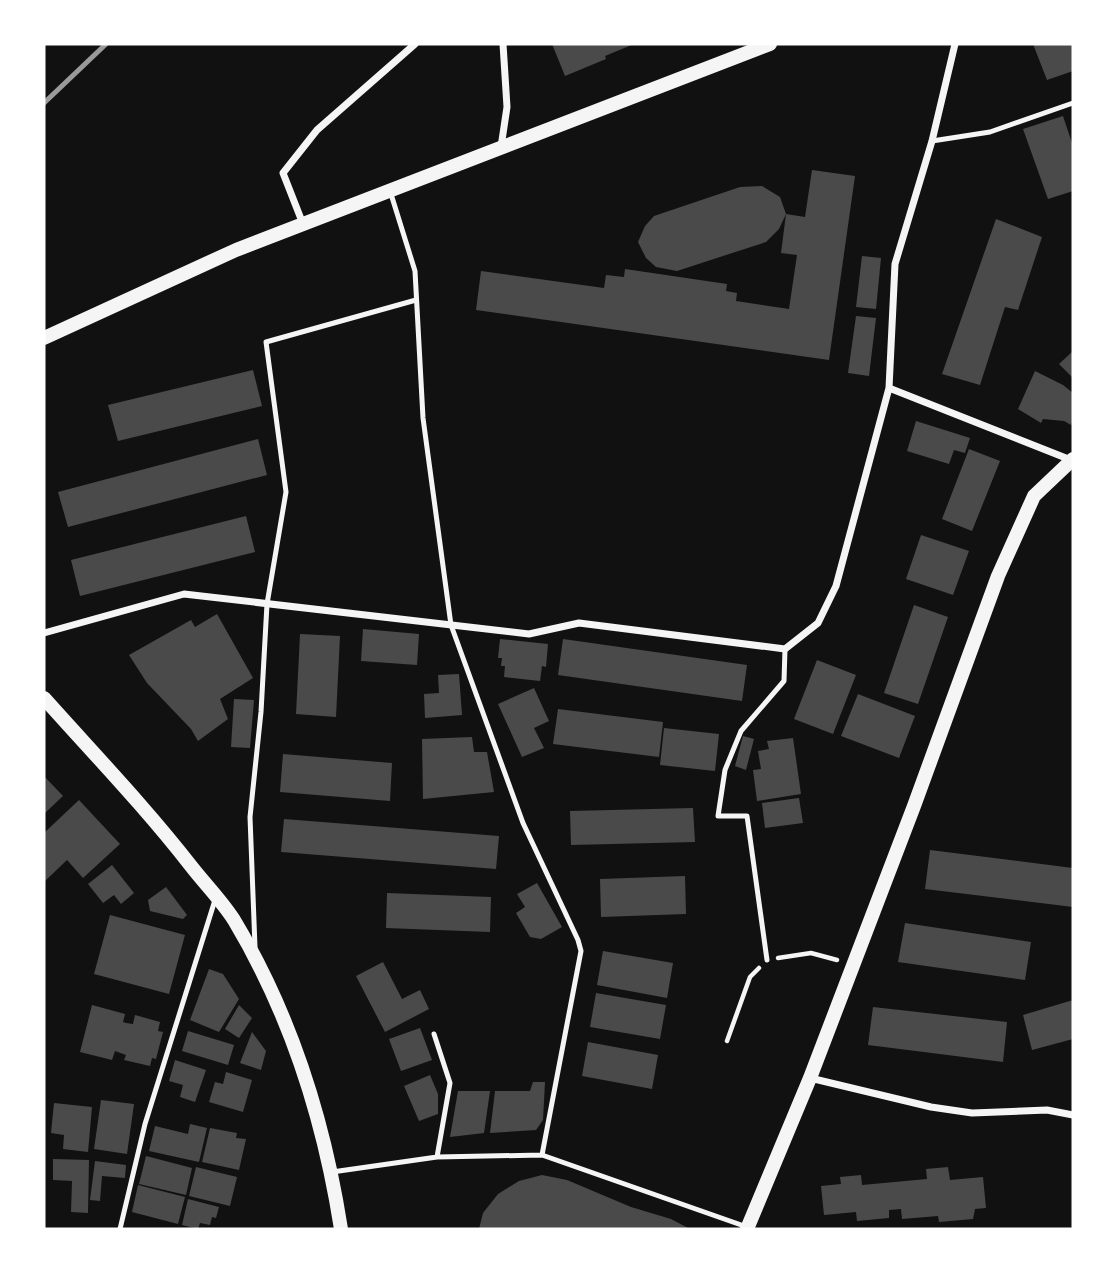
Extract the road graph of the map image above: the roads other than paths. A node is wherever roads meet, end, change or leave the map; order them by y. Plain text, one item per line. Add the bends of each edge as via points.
1 (415, 44) edge
2 (503, 44) edge
3 (770, 44) edge
4 (955, 44) edge
5 (1073, 103) edge
6 (932, 141) junction
7 (501, 148) junction
8 (390, 191) junction
9 (303, 224) junction
10 (416, 300) junction
11 (44, 338) edge
12 (890, 388) junction
13 (1072, 460) edge
14 (267, 604) junction
15 (451, 625) junction
16 (44, 633) edge
17 (785, 649) junction
18 (44, 698) edge
19 (215, 897) junction
20 (766, 960) road end
21 (255, 961) junction
22 (434, 1034) dead end
23 (810, 1078) junction
24 (1072, 1114) edge
25 (542, 1155) junction
26 (437, 1157) junction
27 (332, 1172) junction
28 (747, 1228) edge
29 (120, 1229) edge
30 (341, 1229) edge

1 - 9 street via 317,130 283,173
2 - 7 street via 507,107
3 - 7 main road
4 - 6 street
5 - 6 lane via 990,132
6 - 12 street via 895,264
7 - 8 main road
8 - 9 main road
8 - 10 lane via 415,271
9 - 11 main road
10 - 14 lane via 266,342 286,492
10 - 15 lane via 423,418
12 - 13 street
12 - 17 street via 836,586 818,623
13 - 23 main road via 1034,496 998,576
14 - 15 street
14 - 16 street via 184,594
14 - 21 lane via 250,817
15 - 17 street via 529,634 579,623
15 - 25 lane via 523,823 581,951
17 - 20 lane via 784,681 741,731 725,770 718,816 747,816
18 - 19 main road via 159,825
19 - 21 main road via 233,918
19 - 29 lane via 145,1124
21 - 27 main road via 279,1006 311,1090
22 - 26 lane via 450,1083
23 - 24 street via 972,1113 1047,1110
23 - 28 main road
25 - 26 lane
25 - 28 lane
26 - 27 lane
27 - 30 main road

